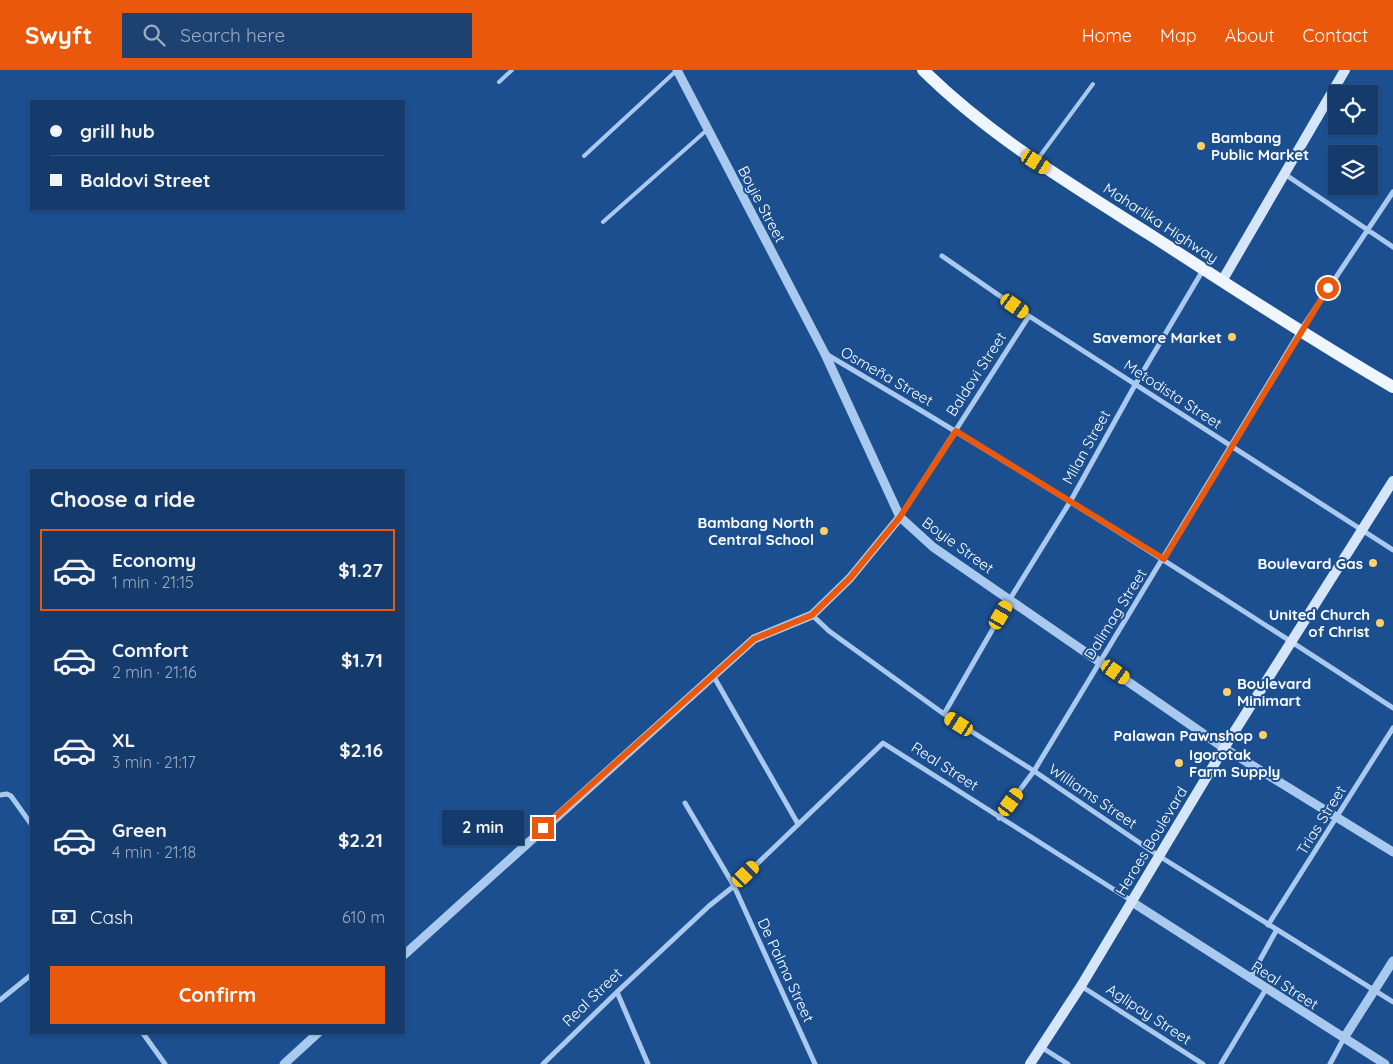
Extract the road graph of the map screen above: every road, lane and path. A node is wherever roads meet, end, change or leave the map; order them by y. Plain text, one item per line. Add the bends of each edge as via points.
1 (512, 70) edge
2 (677, 70) edge
3 (923, 70) edge
4 (1345, 70) edge
5 (499, 82) dead end
6 (1093, 84) dead end
7 (708, 129) junction
8 (584, 156) dead end
9 (1036, 162) junction
10 (1286, 175) junction
11 (1393, 192) edge
12 (603, 222) dead end
13 (1366, 230) junction
14 (1393, 247) edge
15 (942, 256) dead end
16 (1204, 270) junction
17 (1222, 281) junction
18 (1029, 316) junction
19 (1300, 331) junction
20 (825, 354) junction
21 (1135, 385) junction
22 (1393, 387) edge
23 (956, 431) junction
24 (1231, 446) junction
25 (1393, 480) edge
26 (1070, 502) junction
27 (900, 517) junction
28 (1363, 530) junction
29 (1393, 550) edge
30 (1164, 559) junction
31 (1010, 599) junction
32 (812, 615) junction
33 (1292, 642) junction
34 (1100, 662) junction
35 (714, 677) junction
36 (1393, 708) edge
37 (944, 714) junction
38 (1393, 728) edge
39 (1224, 748) junction
40 (1034, 770) junction
41 (0, 795) edge
42 (685, 803) dead end
43 (1338, 817) junction
44 (1000, 818) junction
45 (30, 823) edge
46 (798, 824) junction
47 (1393, 852) edge
48 (1160, 856) junction
49 (734, 886) junction
50 (1132, 902) junction
51 (1268, 925) junction
52 (1276, 931) junction
53 (405, 954) edge
54 (1393, 961) edge
55 (30, 976) edge
56 (1250, 978) junction
57 (1081, 986) junction
58 (1266, 989) junction
59 (1375, 990) junction
60 (617, 992) junction
61 (0, 1000) edge
62 (1393, 1002) edge
63 (143, 1034) edge
64 (317, 1034) edge
65 (1344, 1038) junction
66 (1041, 1047) junction
67 (165, 1064) edge
68 (284, 1064) edge
69 (543, 1064) edge
70 (648, 1064) edge
71 (815, 1064) edge
72 (1030, 1064) edge
73 (1068, 1064) edge
74 (1203, 1064) edge
75 (1221, 1064) edge
76 (1330, 1064) edge
77 (1385, 1064) edge

1 - 5 lane
2 - 7 street, Boyie Street
2 - 8 lane
3 - 9 main road, Maharlika Highway via 980,122
4 - 10 main road
6 - 9 lane
7 - 12 lane
7 - 20 street, Boyie Street
9 - 16 main road, Maharlika Highway
10 - 13 street
10 - 17 main road
11 - 13 street, Dalimag Street
13 - 14 street
13 - 19 street, Dalimag Street
15 - 18 street, Metodista Street
16 - 17 main road, Maharlika Highway
16 - 21 street, Milan Street
17 - 19 main road, Maharlika Highway
18 - 21 street, Metodista Street
18 - 23 street, Baldovi Street
19 - 22 main road, Maharlika Highway
19 - 24 street, Dalimag Street
20 - 23 street, Osmeña Street
20 - 27 street, Boyie Street
21 - 24 street, Metodista Street
21 - 26 street, Milan Street
23 - 26 street, Osmeña Street
23 - 27 street, Baldovi Street
24 - 28 street, Metodista Street
24 - 30 street, Dalimag Street
25 - 28 main road, Heroes Boulevard
26 - 30 street, Osmeña Street
26 - 31 street, Milan Street
27 - 31 street, Boyie Street via 933,547
27 - 32 street, Baldovi Street via 850,578
28 - 29 street, Metodista Street
28 - 33 main road, Heroes Boulevard
30 - 33 street, Osmeña Street
30 - 34 street, Dalimag Street
31 - 34 street, Boyie Street
31 - 37 street, Milan Street
32 - 35 street, Baldovi Street via 754,639
32 - 37 street, Williams Street
33 - 36 street, Osmeña Street
33 - 39 main road, Heroes Boulevard
34 - 39 street, Boyie Street
34 - 40 street, Dalimag Street
35 - 46 street
35 - 53 street, Baldovi Street
37 - 40 street, Williams Street
38 - 43 street, Trias Street
39 - 43 street, Boyie Street
39 - 48 main road, Heroes Boulevard
40 - 44 street, Dalimag Street
40 - 48 street, Williams Street
41 - 45 street via 11,796
42 - 49 street, De Palma Street
43 - 47 street, Boyie Street
43 - 51 street, Trias Street
44 - 46 street, Real Street via 883,743
44 - 50 street, Real Street
46 - 49 street, Real Street
48 - 50 main road, Heroes Boulevard
48 - 51 street, Williams Street
49 - 60 street, Real Street
49 - 71 street, De Palma Street
50 - 56 street, Real Street
50 - 57 main road, Heroes Boulevard
51 - 52 street, Williams Street
52 - 56 street
52 - 59 street, Williams Street
54 - 59 street
55 - 61 street
56 - 58 street, Real Street
57 - 66 main road, Heroes Boulevard
57 - 74 street, Aglipay Street
58 - 65 street, Real Street
58 - 75 street
59 - 62 street, Williams Street
59 - 65 street
60 - 69 street, Real Street
60 - 70 street
63 - 67 street
64 - 68 street
65 - 76 street
65 - 77 street, Real Street
66 - 72 main road, Heroes Boulevard
66 - 73 street

